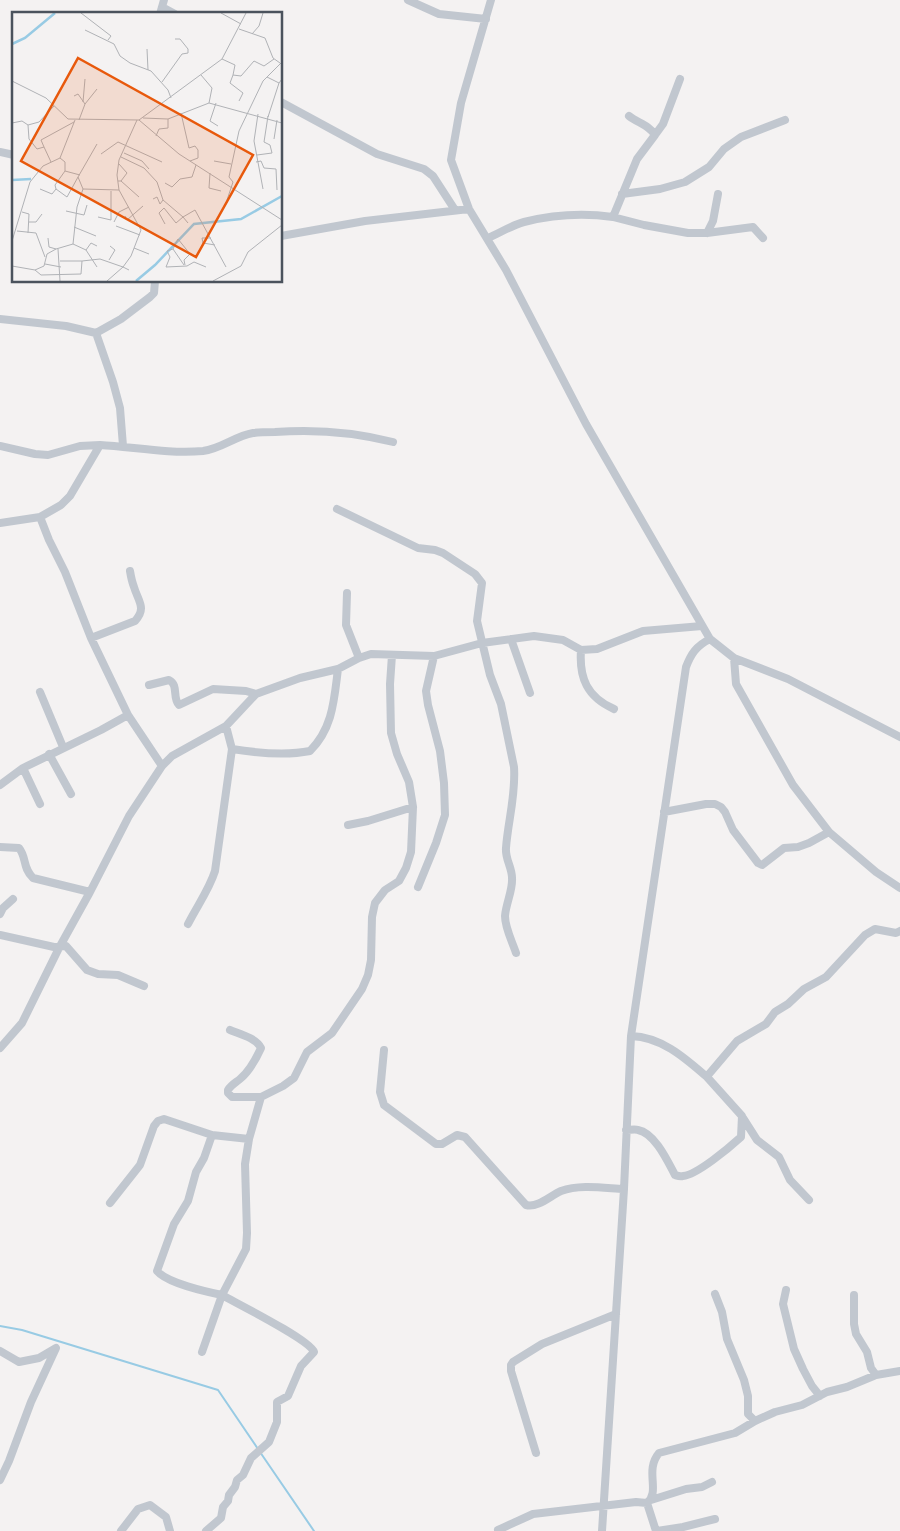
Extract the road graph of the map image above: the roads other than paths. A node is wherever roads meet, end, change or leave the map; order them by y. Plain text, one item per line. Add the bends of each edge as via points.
1 (408, 0) edge
2 (491, 0) edge
3 (486, 19) junction
4 (680, 78) dead end
5 (282, 103) edge
6 (629, 116) dead end
7 (785, 120) dead end
8 (655, 135) junction
9 (622, 194) junction
10 (718, 194) dead end
11 (469, 209) junction
12 (455, 210) junction
13 (613, 217) junction
14 (707, 233) junction
15 (282, 236) edge
16 (488, 238) junction
17 (763, 238) dead end
18 (155, 282) edge
19 (0, 319) edge
20 (96, 333) junction
21 (393, 442) dead end
22 (100, 445) junction
23 (0, 446) edge
24 (123, 446) junction
25 (337, 509) dead end
26 (40, 517) junction
27 (0, 523) edge
28 (130, 572) dead end
29 (347, 593) dead end
30 (702, 626) junction
31 (91, 638) junction
32 (511, 639) junction
33 (710, 639) junction
34 (482, 643) junction
35 (581, 650) junction
36 (392, 655) junction
37 (434, 656) junction
38 (359, 658) junction
39 (734, 658) junction
40 (338, 669) junction
41 (149, 685) dead end
42 (40, 692) dead end
43 (530, 693) dead end
44 (256, 694) junction
45 (614, 709) dead end
46 (128, 715) junction
47 (226, 726) junction
48 (900, 738) edge
49 (63, 747) junction
50 (232, 749) junction
51 (49, 754) junction
52 (162, 766) junction
53 (23, 768) junction
54 (0, 785) edge
55 (71, 794) dead end
56 (40, 804) dead end
57 (413, 807) junction
58 (664, 812) junction
59 (348, 826) dead end
60 (829, 832) junction
61 (0, 847) edge
62 (418, 887) dead end
63 (900, 888) edge
64 (90, 892) junction
65 (13, 899) dead end
66 (0, 914) edge
67 (188, 924) dead end
68 (899, 933) edge
69 (0, 934) edge
70 (59, 947) junction
71 (516, 953) dead end
72 (144, 986) dead end
73 (230, 1030) dead end
74 (632, 1036) junction
75 (0, 1048) edge
76 (384, 1050) dead end
77 (707, 1077) junction
78 (262, 1097) junction
79 (742, 1116) junction
80 (626, 1130) junction
81 (212, 1135) junction
82 (249, 1140) junction
83 (624, 1189) junction
84 (810, 1200) dead end
85 (110, 1203) dead end
86 (786, 1290) dead end
87 (715, 1294) dead end
88 (222, 1295) junction
89 (854, 1295) dead end
90 (616, 1314) junction
91 (0, 1351) edge
92 (202, 1352) dead end
93 (900, 1371) edge
94 (876, 1375) junction
95 (820, 1396) junction
96 (755, 1421) junction
97 (536, 1453) dead end
98 (0, 1480) edge
99 (712, 1482) dead end
100 (649, 1502) junction
101 (604, 1507) junction
102 (715, 1519) dead end
103 (498, 1530) edge
104 (121, 1531) edge
105 (170, 1531) edge
106 (206, 1531) edge
107 (602, 1531) edge
108 (657, 1531) edge

1 - 3 street via 439,14
2 - 3 street
3 - 11 street via 462,103 451,160
4 - 8 street via 663,124
5 - 12 street via 377,154 424,169 433,176
6 - 8 street via 649,126
7 - 9 street via 741,137 724,149 709,167 685,182
8 - 9 street via 636,158
9 - 13 street
10 - 14 street via 713,221
11 - 12 street
11 - 16 street
12 - 15 street
13 - 14 street via 688,233
13 - 16 street via 559,217 522,223
14 - 17 street via 753,227
16 - 30 street via 586,424
18 - 20 street via 150,298
19 - 20 street via 66,326
20 - 24 street via 120,408
21 - 24 street via 373,436 301,430 252,433 204,451 154,451
22 - 23 street via 80,446 48,455
22 - 24 street
22 - 26 street via 70,496
25 - 34 street via 418,548 443,553 475,574 482,583 477,616
26 - 27 street
26 - 31 street
28 - 31 street via 140,601 140,615 135,621
29 - 38 street via 346,625
30 - 33 street
30 - 35 street via 643,631 597,649
31 - 46 street
32 - 34 street
32 - 35 street via 534,636 562,640
32 - 43 street
33 - 39 street
33 - 58 street via 691,654 686,668
34 - 37 street
34 - 71 street via 501,704 514,767 506,850 513,878 505,916
35 - 45 street via 582,675 588,689 600,703
36 - 37 street
36 - 38 street via 371,654
36 - 57 street via 391,733 396,754 410,782
37 - 62 street via 426,691 440,751 445,815
38 - 40 street
39 - 48 street via 788,679
39 - 60 street via 736,684 793,785
40 - 44 street
40 - 50 street via 333,713 318,743 310,751 276,753
41 - 44 street via 172,681 179,705 213,689
42 - 49 street
44 - 47 street
46 - 49 street
46 - 52 street
47 - 50 street
47 - 52 street via 172,756
49 - 51 street
50 - 67 street via 211,883
51 - 53 street
51 - 55 street
52 - 64 street via 129,816
53 - 54 street
53 - 56 street
57 - 59 street
57 - 78 street via 411,852 406,868 399,881 385,890 375,903 371,960 362,990 332,1033 307,1052 294,1078
58 - 60 street via 706,804 720,806 733,830 762,865 784,848 798,847
58 - 74 street
60 - 63 street
61 - 64 street via 19,848 27,872 33,878
64 - 70 street
65 - 66 street
68 - 77 street via 875,929 865,935 826,977 804,989 766,1024 737,1041
69 - 70 street
70 - 72 street via 66,946 87,970 118,975
70 - 75 street via 22,1023
73 - 78 street via 254,1040 261,1048 256,1060 231,1085 228,1093 232,1097
74 - 77 street via 642,1036 678,1053
74 - 80 street
76 - 83 street via 380,1092 386,1108 436,1144 457,1135 465,1138 526,1205 532,1206 562,1191 580,1188
77 - 79 street
78 - 82 street
79 - 80 street via 741,1137 698,1170 683,1176 675,1175 658,1145 648,1135 639,1130
79 - 84 street via 757,1140 779,1157 790,1180
80 - 83 street
81 - 82 street
81 - 85 street via 164,1119 158,1121 140,1164
81 - 88 street via 157,1271 173,1281
82 - 88 street via 245,1164 246,1249
83 - 90 street
86 - 95 street via 783,1304 794,1349 807,1378
87 - 96 street via 727,1339 744,1380 748,1414
88 - 92 street
88 - 106 street via 294,1335 312,1347 314,1352 300,1366 288,1396 277,1402 277,1422 269,1442 247,1464 223,1507 221,1518
89 - 94 street via 856,1334
90 - 97 street via 542,1344 513,1362 511,1371
90 - 101 street
91 - 98 street via 19,1362 39,1358 56,1348
93 - 94 street
94 - 95 street
95 - 96 street
96 - 100 street via 734,1433 659,1453 653,1460 653,1491
99 - 100 street
100 - 101 street
100 - 108 street
101 - 103 street via 533,1514
101 - 107 street
102 - 108 street
104 - 105 street via 138,1509 150,1505 166,1517

